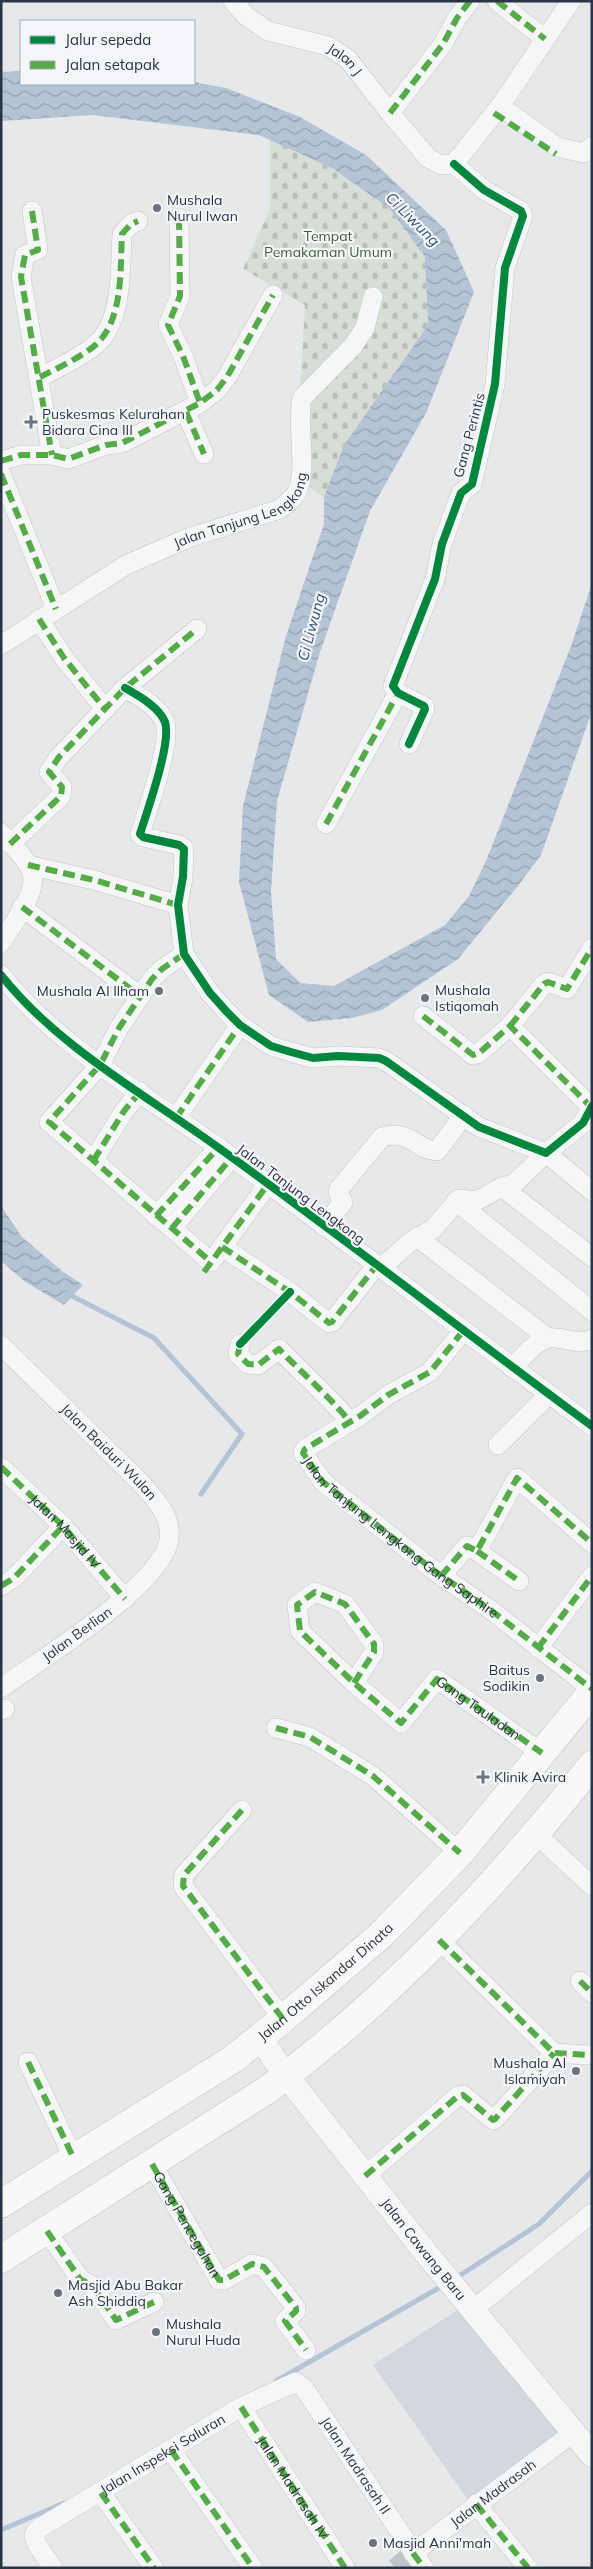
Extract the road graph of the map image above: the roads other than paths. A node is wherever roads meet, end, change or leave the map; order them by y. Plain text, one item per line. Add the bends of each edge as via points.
1 (233, 1) edge
2 (470, 1) edge
3 (497, 1) edge
4 (571, 1) edge
5 (544, 40) junction
6 (497, 109) junction
7 (390, 113) junction
8 (592, 146) edge
9 (556, 154) dead end
10 (454, 164) junction
11 (32, 211) dead end
12 (179, 218) dead end
13 (138, 221) dead end
14 (272, 295) dead end
15 (374, 297) dead end
16 (40, 377) junction
17 (193, 408) junction
18 (204, 454) dead end
19 (52, 455) junction
20 (1, 461) edge
21 (1, 474) edge
22 (56, 609) junction
23 (39, 618) junction
24 (197, 629) dead end
25 (1, 645) edge
26 (125, 688) junction
27 (398, 693) junction
28 (105, 709) junction
29 (409, 744) dead end
30 (326, 824) dead end
31 (5, 838) edge
32 (28, 865) junction
33 (178, 905) junction
34 (22, 907) junction
35 (1, 943) edge
36 (592, 948) edge
37 (184, 954) junction
38 (1, 975) edge
39 (140, 996) junction
40 (422, 1016) dead end
41 (240, 1025) junction
42 (510, 1026) junction
43 (100, 1065) junction
44 (140, 1092) junction
45 (464, 1115) junction
46 (589, 1116) edge
47 (176, 1118) junction
48 (225, 1152) junction
49 (546, 1153) junction
50 (95, 1161) junction
51 (268, 1184) junction
52 (502, 1187) junction
53 (592, 1191) edge
54 (456, 1201) junction
55 (156, 1216) junction
56 (324, 1226) junction
57 (172, 1228) junction
58 (417, 1237) junction
59 (222, 1247) junction
60 (592, 1257) edge
61 (378, 1267) junction
62 (592, 1312) edge
63 (463, 1332) junction
64 (548, 1338) junction
65 (592, 1339) edge
66 (240, 1344) dead end
67 (1, 1345) edge
68 (512, 1368) junction
69 (549, 1394) junction
70 (350, 1422) junction
71 (592, 1426) edge
72 (498, 1445) dead end
73 (3, 1472) edge
74 (62, 1526) junction
75 (592, 1543) edge
76 (477, 1551) junction
77 (149, 1576) joint
78 (441, 1576) junction
79 (592, 1576) edge
80 (519, 1581) dead end
81 (1, 1586) edge
82 (125, 1599) junction
83 (538, 1648) junction
84 (354, 1683) junction
85 (1, 1688) edge
86 (592, 1691) edge
87 (276, 1728) dead end
88 (542, 1753) junction
89 (592, 1765) edge
90 (242, 1810) dead end
91 (536, 1834) junction
92 (460, 1853) junction
93 (592, 1886) edge
94 (439, 1940) junction
95 (283, 2019) junction
96 (260, 2037) junction
97 (554, 2053) junction
98 (588, 2056) dead end
99 (28, 2062) dead end
100 (287, 2076) junction
101 (74, 2159) junction
102 (152, 2164) junction
103 (366, 2176) junction
104 (1, 2204) edge
105 (592, 2214) edge
106 (47, 2230) junction
107 (1, 2260) edge
108 (154, 2302) dead end
109 (474, 2309) junction
110 (306, 2350) dead end
111 (296, 2382) joint
112 (241, 2407) junction
113 (573, 2433) junction
114 (171, 2450) junction
115 (592, 2455) edge
116 (101, 2493) junction
117 (476, 2504) junction
118 (418, 2560) edge
119 (53, 2568) edge
120 (154, 2568) edge
121 (253, 2568) edge
122 (345, 2568) edge
123 (528, 2568) edge

1 - 7 street, Jalan J via 246,16 268,30 328,46 348,59
2 - 7 street via 443,44
3 - 5 street
4 - 5 street
5 - 6 street
6 - 8 street via 557,147 584,154
6 - 9 street
6 - 10 street
7 - 10 street, Jalan J via 428,158 441,165
10 - 27 street, Gang Perintis via 484,190 521,211 524,216 505,268 495,384 481,450 472,484 461,493 442,544 435,579 393,686
11 - 16 street via 38,250 24,255 21,277
12 - 17 street via 180,296 168,325 183,356
13 - 16 street via 122,234 112,321 95,346
14 - 17 street via 227,377 217,390
15 - 22 street, Jalan Tanjung Lengkong via 364,328 353,346 302,398 299,410 301,468 298,491 291,500 280,509 188,538 126,565
16 - 19 street
17 - 18 street
17 - 19 street via 122,443 68,459
19 - 20 street via 21,455
21 - 22 street
22 - 23 street, Jalan Tanjung Lengkong
23 - 25 street, Jalan Tanjung Lengkong
23 - 28 street via 64,658
24 - 26 street
26 - 28 street
26 - 33 street via 155,709 166,726 161,761 140,834 184,849
27 - 29 street via 425,709
27 - 30 street
28 - 31 street via 49,770 62,787 61,796
31 - 32 street
32 - 33 street via 94,880
32 - 34 street via 33,886
33 - 37 street
34 - 35 street
34 - 39 street
36 - 42 street via 567,988 548,982 544,984
37 - 39 street via 162,968
37 - 41 street via 210,993
38 - 43 street, Jalan Tanjung Lengkong via 24,1003
39 - 43 street
40 - 42 street via 473,1055 480,1053
41 - 45 street via 271,1046 314,1058 379,1058
41 - 47 street
42 - 46 street
43 - 44 street, Jalan Tanjung Lengkong
43 - 50 street via 49,1122
44 - 47 street, Jalan Tanjung Lengkong
44 - 50 street
45 - 49 street via 478,1127
45 - 56 street via 437,1152 409,1137 382,1137 339,1189 343,1202
46 - 49 street
47 - 48 street, Jalan Tanjung Lengkong
48 - 51 street, Jalan Tanjung Lengkong
48 - 55 street
48 - 57 street
49 - 52 street via 516,1183
49 - 53 street
50 - 55 street
51 - 56 street, Jalan Tanjung Lengkong
51 - 59 street
52 - 54 street via 476,1201 461,1198
52 - 60 street
54 - 58 street via 433,1229
54 - 62 street
55 - 57 street
56 - 61 street, Jalan Tanjung Lengkong
57 - 59 street via 207,1267
58 - 61 street
58 - 64 street
59 - 61 street via 290,1292 329,1323
61 - 63 street, Jalan Tanjung Lengkong
63 - 68 street, Jalan Tanjung Lengkong
63 - 70 street, Jalan Tanjung Lengkong Gang Saphire via 430,1372 388,1395
64 - 65 street via 584,1342
64 - 68 street
66 - 70 street via 238,1354 248,1364 258,1365 279,1349
67 - 77 street, Jalan Baiduri Wulan via 158,1503 166,1518 169,1540 165,1554
68 - 69 street, Jalan Tanjung Lengkong
69 - 71 street, Jalan Tanjung Lengkong
69 - 72 street
70 - 78 street, Jalan Tanjung Lengkong Gang Saphire via 305,1449 303,1453 308,1464 323,1482
73 - 74 street, Jalan Masjid IV
74 - 81 street via 14,1578
74 - 82 street, Jalan Masjid IV
75 - 76 street via 517,1478
76 - 78 street via 467,1546
76 - 80 street
77 - 82 street, Jalan Berlian
78 - 83 street, Jalan Tanjung Lengkong Gang Saphire
79 - 83 street
82 - 85 street, Jalan Berlian
83 - 86 street, Jalan Tanjung Lengkong Gang Saphire
84 - 84 street, Gang Tauladan via 300,1631 297,1606 315,1592 345,1604 374,1644 374,1652
84 - 88 street, Gang Tauladan via 401,1723 436,1679
86 - 88 main road, Jalan Otto Iskandar Dinata
87 - 92 street via 310,1737 373,1776
88 - 92 main road, Jalan Otto Iskandar Dinata
89 - 91 main road
90 - 95 street via 184,1874 183,1886
91 - 93 street
91 - 94 main road
92 - 95 main road, Jalan Otto Iskandar Dinata via 382,1934
94 - 97 street
94 - 100 main road via 386,1992
95 - 96 main road, Jalan Otto Iskandar Dinata
96 - 100 street, Jalan Cawang Baru
96 - 101 main road, Jalan Otto Iskandar Dinata via 233,2058
97 - 98 street
97 - 103 street via 495,2119 485,2116 466,2097 458,2096
99 - 101 street
100 - 102 main road
100 - 103 street, Jalan Cawang Baru
101 - 104 main road, Jalan Otto Iskandar Dinata
102 - 106 main road
102 - 110 street, Gang Pencegahan via 219,2280 252,2264 264,2267 296,2308 285,2321
103 - 109 street, Jalan Cawang Baru
105 - 109 street
106 - 107 main road
106 - 108 street via 80,2278 93,2286 116,2320
109 - 113 street, Jalan Cawang Baru
111 - 112 street, Jalan Inspeksi Saluran
111 - 118 street, Jalan Madrasah II via 304,2388
112 - 114 street, Jalan Inspeksi Saluran
112 - 122 street, Jalan Madrasah IV
113 - 115 street, Jalan Cawang Baru
113 - 117 street, Jalan Madrasah
114 - 116 street, Jalan Inspeksi Saluran
114 - 121 street
116 - 119 street, Jalan Inspeksi Saluran via 34,2535
116 - 120 street
117 - 118 street, Jalan Madrasah
117 - 123 street

